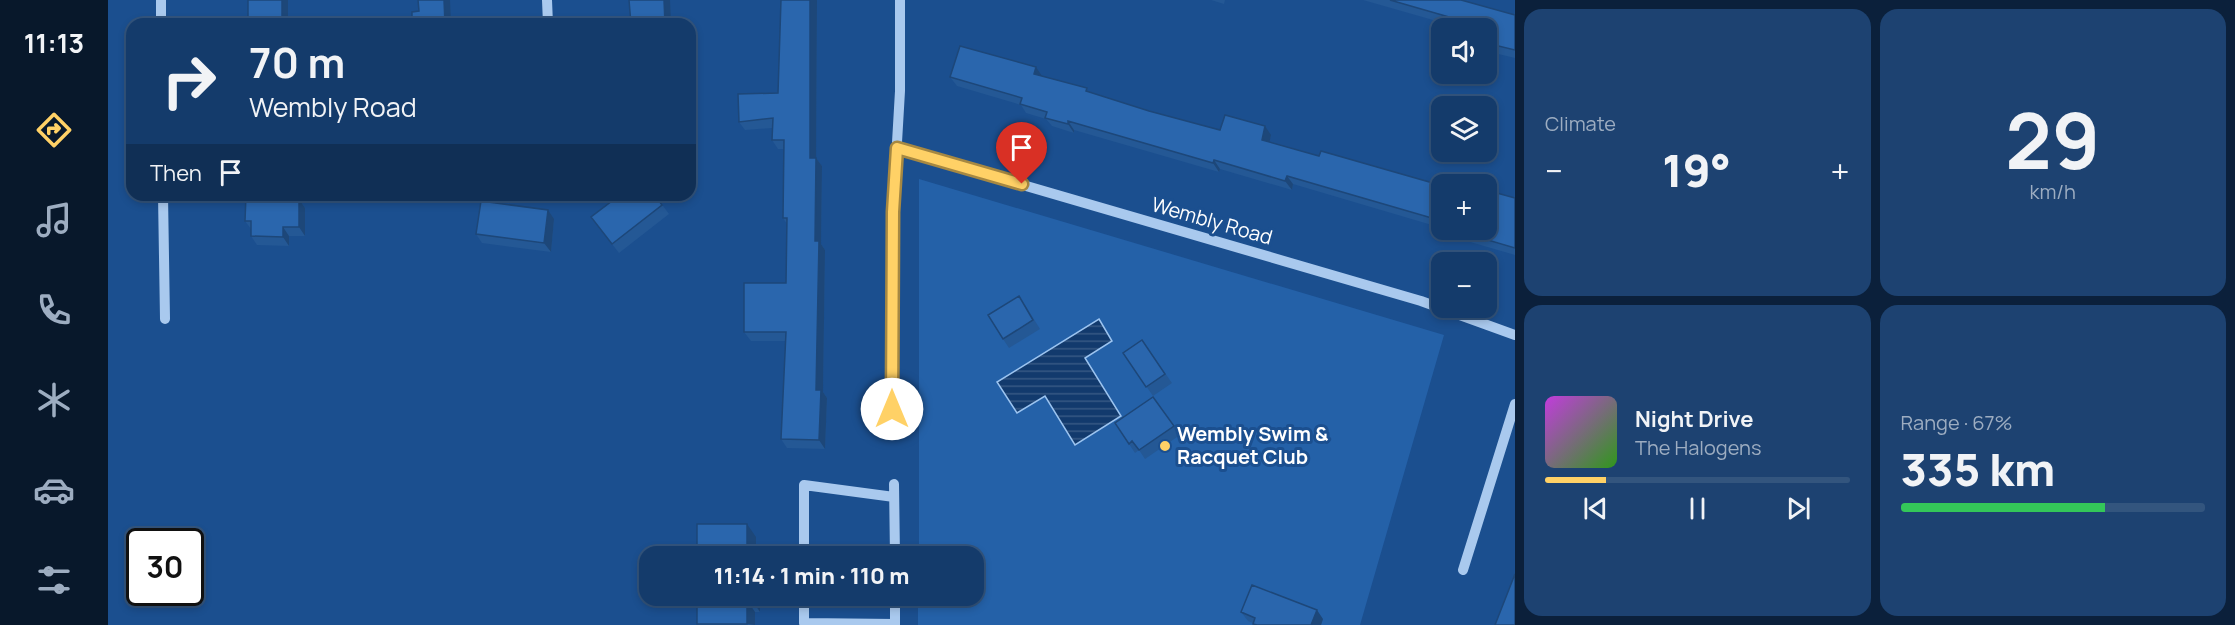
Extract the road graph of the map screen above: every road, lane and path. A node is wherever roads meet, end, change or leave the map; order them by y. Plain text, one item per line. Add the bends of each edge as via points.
1 (161, 0) edge
2 (547, 0) edge
3 (900, 0) edge
4 (161, 18) edge
5 (548, 18) edge
6 (897, 148) junction
7 (164, 201) edge
8 (165, 320) dead end
9 (1515, 335) edge
10 (1515, 404) edge
11 (892, 409) dead end
12 (894, 484) dead end
13 (894, 497) junction
14 (804, 546) edge
15 (895, 546) edge
16 (1463, 570) dead end
17 (804, 606) edge
18 (895, 606) edge
19 (895, 624) edge

1 - 4 street
2 - 5 street
3 - 6 street
6 - 9 street, Wembly Road via 1421,301
6 - 11 street
7 - 8 street
10 - 16 street
12 - 13 street
13 - 14 street via 804,485
13 - 15 street
17 - 19 street via 804,623
18 - 19 street

